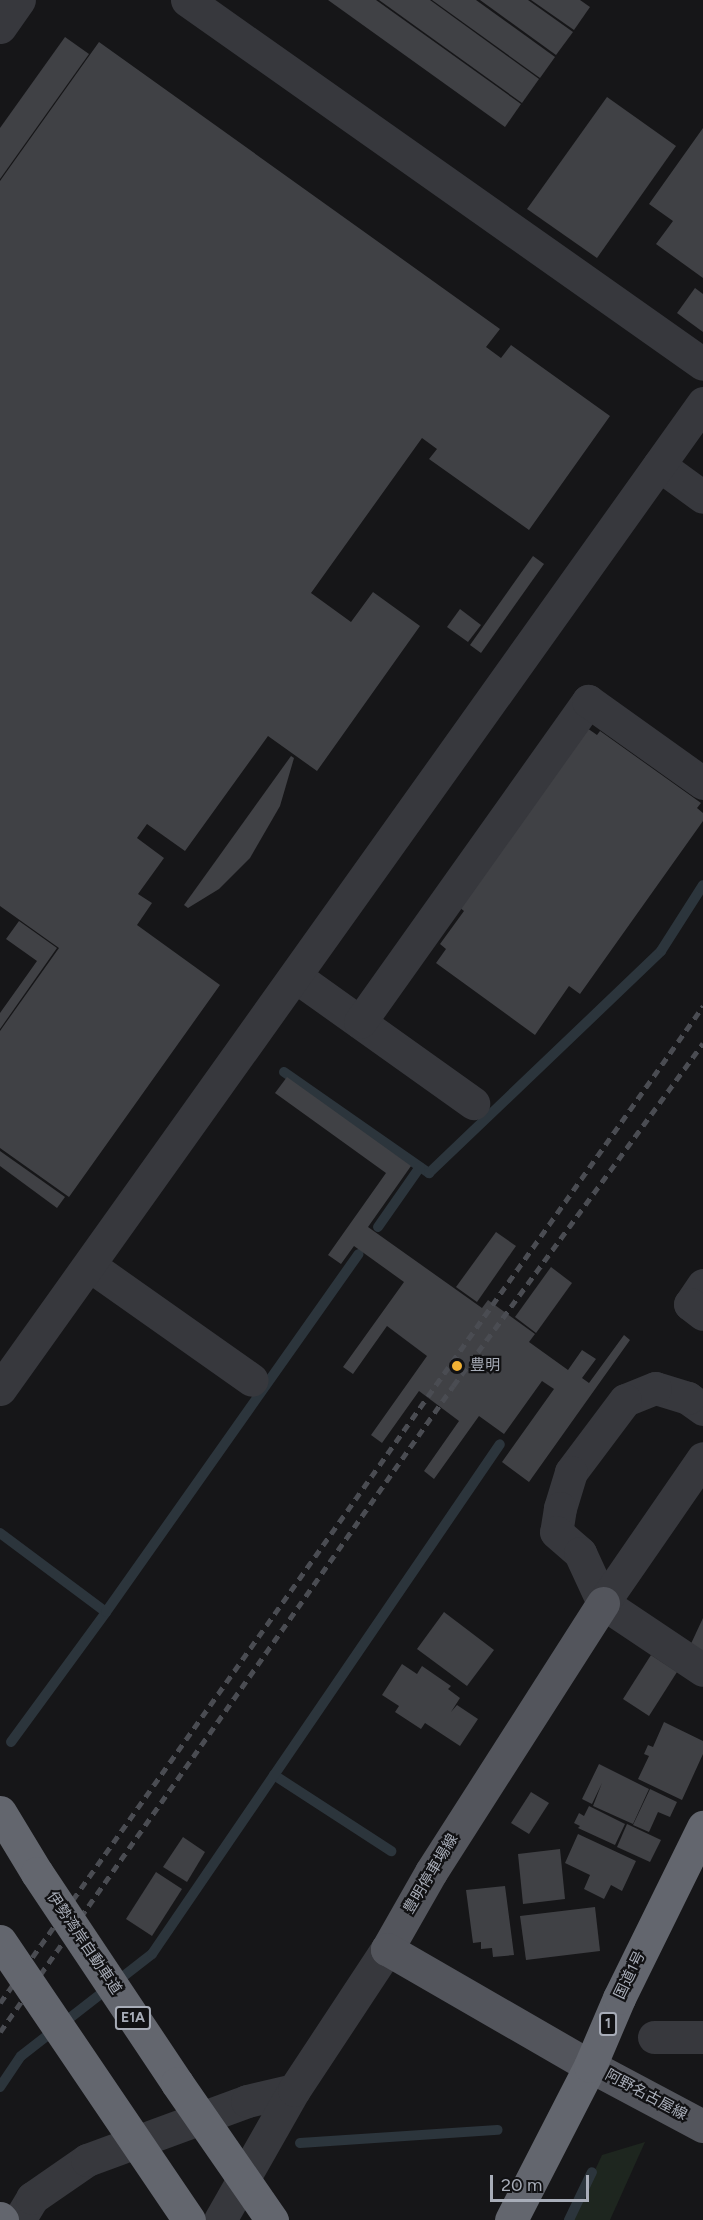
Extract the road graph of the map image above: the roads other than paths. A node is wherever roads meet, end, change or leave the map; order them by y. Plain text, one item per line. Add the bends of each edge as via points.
1 (19, 0) edge
2 (187, 0) edge
3 (0, 27) edge
4 (703, 364) edge
5 (703, 403) edge
6 (659, 465) junction
7 (703, 497) edge
8 (703, 783) edge
9 (295, 976) junction
10 (360, 1022) junction
11 (473, 1104) dead end
12 (88, 1265) junction
13 (252, 1380) dead end
14 (0, 1389) edge
15 (703, 1409) edge
16 (703, 1458) edge
17 (603, 1604) junction
18 (703, 1670) edge
19 (0, 1812) edge
20 (703, 1827) edge
21 (0, 1941) edge
22 (387, 1948) junction
23 (654, 2037) dead end
24 (703, 2037) edge
25 (590, 2066) junction
26 (294, 2090) junction
27 (703, 2126) edge
28 (19, 2220) edge
29 (189, 2220) edge
30 (220, 2220) edge
31 (272, 2220) edge
32 (511, 2220) edge

1 - 3 street
2 - 4 street
5 - 6 street
6 - 7 street
6 - 9 street
8 - 10 street via 588,701
9 - 10 street
9 - 12 street
10 - 11 street
12 - 13 street
12 - 14 street
15 - 17 street via 688,1398 655,1388 625,1400 572,1472 556,1532 580,1553
16 - 17 street
17 - 18 street
17 - 22 main road, 豊明停車場線 via 431,1872
19 - 31 highway, 伊勢湾岸自動車道 / E1A, bridge via 110,1983
20 - 25 highway, 国道1号 / 1
21 - 29 highway, bridge
22 - 25 main road
22 - 26 street
23 - 24 street
25 - 27 main road, 阿野名古屋線
25 - 32 highway, 国道1号 / 1
26 - 28 street via 246,2101 87,2160 32,2198
26 - 30 street

